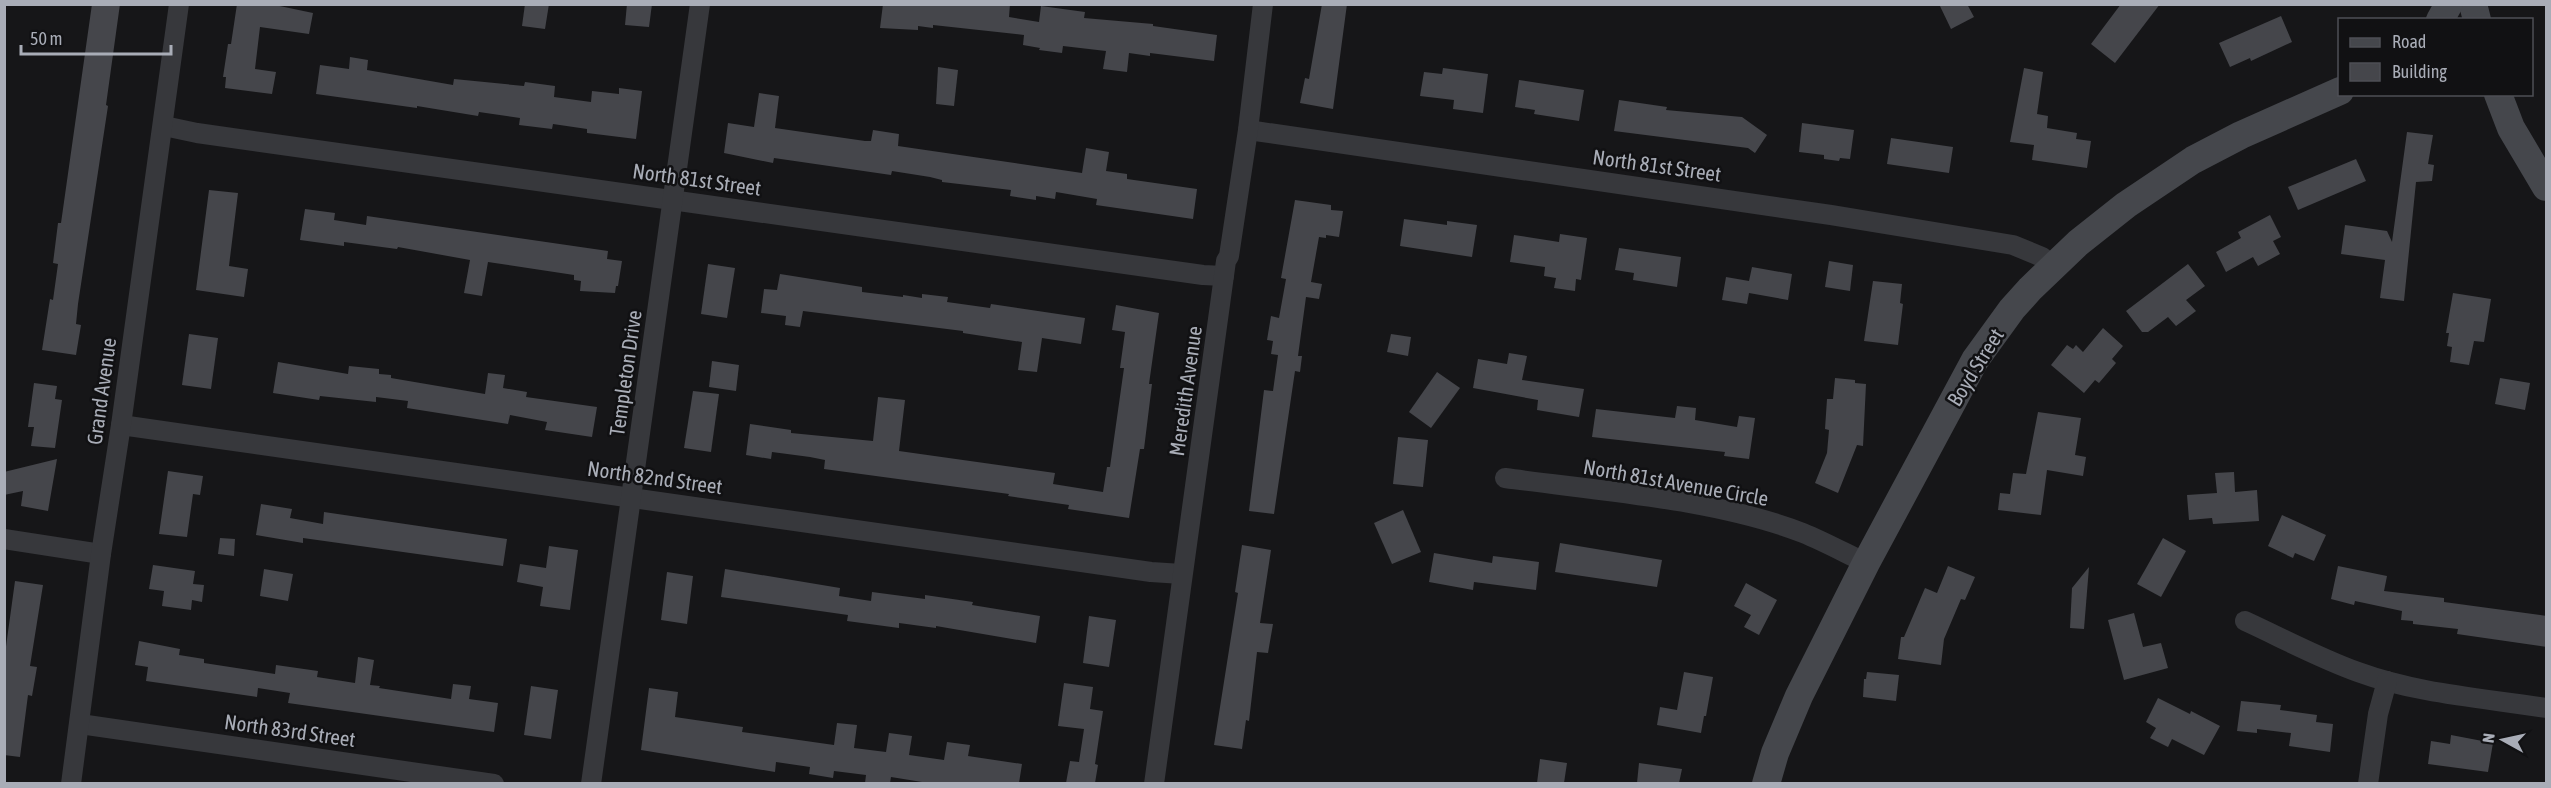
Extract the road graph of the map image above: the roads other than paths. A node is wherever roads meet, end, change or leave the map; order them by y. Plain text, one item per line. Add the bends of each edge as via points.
1 (179, 4) edge
2 (700, 4) edge
3 (1263, 4) edge
4 (2449, 4) edge
5 (2441, 18) edge
6 (2338, 92) edge
7 (2499, 96) edge
8 (164, 126) junction
9 (1248, 130) junction
10 (2547, 187) edge
11 (673, 200) junction
12 (2054, 266) junction
13 (1224, 276) junction
14 (121, 425) junction
15 (1505, 478) dead end
16 (631, 498) junction
17 (4, 539) edge
18 (101, 554) junction
19 (1866, 563) junction
20 (1182, 574) junction
21 (2245, 621) dead end
22 (2387, 681) junction
23 (2547, 708) edge
24 (80, 724) junction
25 (71, 783) edge
26 (494, 783) edge
27 (591, 783) edge
28 (1154, 783) edge
29 (1766, 783) edge
30 (2368, 783) edge

1 - 8 street, Grand Avenue
2 - 11 street, Templeton Drive
3 - 9 street, Meredith Avenue
4 - 5 street
6 - 12 street, Boyd Street via 2193,160 2126,205
7 - 10 street via 2511,128
8 - 11 street, North 81st Street
8 - 14 street, Grand Avenue
9 - 12 street, North 81st Street via 2013,245
9 - 13 street, Meredith Avenue
11 - 13 street, North 81st Street
11 - 16 street, Templeton Drive
12 - 19 street, Boyd Street via 2012,309 1975,360
13 - 20 street, Meredith Avenue
14 - 16 street, North 82nd Street
14 - 18 street, Grand Avenue
15 - 19 street, North 81st Avenue Circle via 1742,515 1803,533
16 - 20 street, North 82nd Street
16 - 27 street, Templeton Drive
17 - 18 street
18 - 24 street, Grand Avenue
19 - 29 street, Boyd Street via 1798,696
20 - 28 street, Meredith Avenue
21 - 22 street via 2357,672
22 - 23 street
22 - 30 street
24 - 25 street, Grand Avenue
24 - 26 street, North 83rd Street

